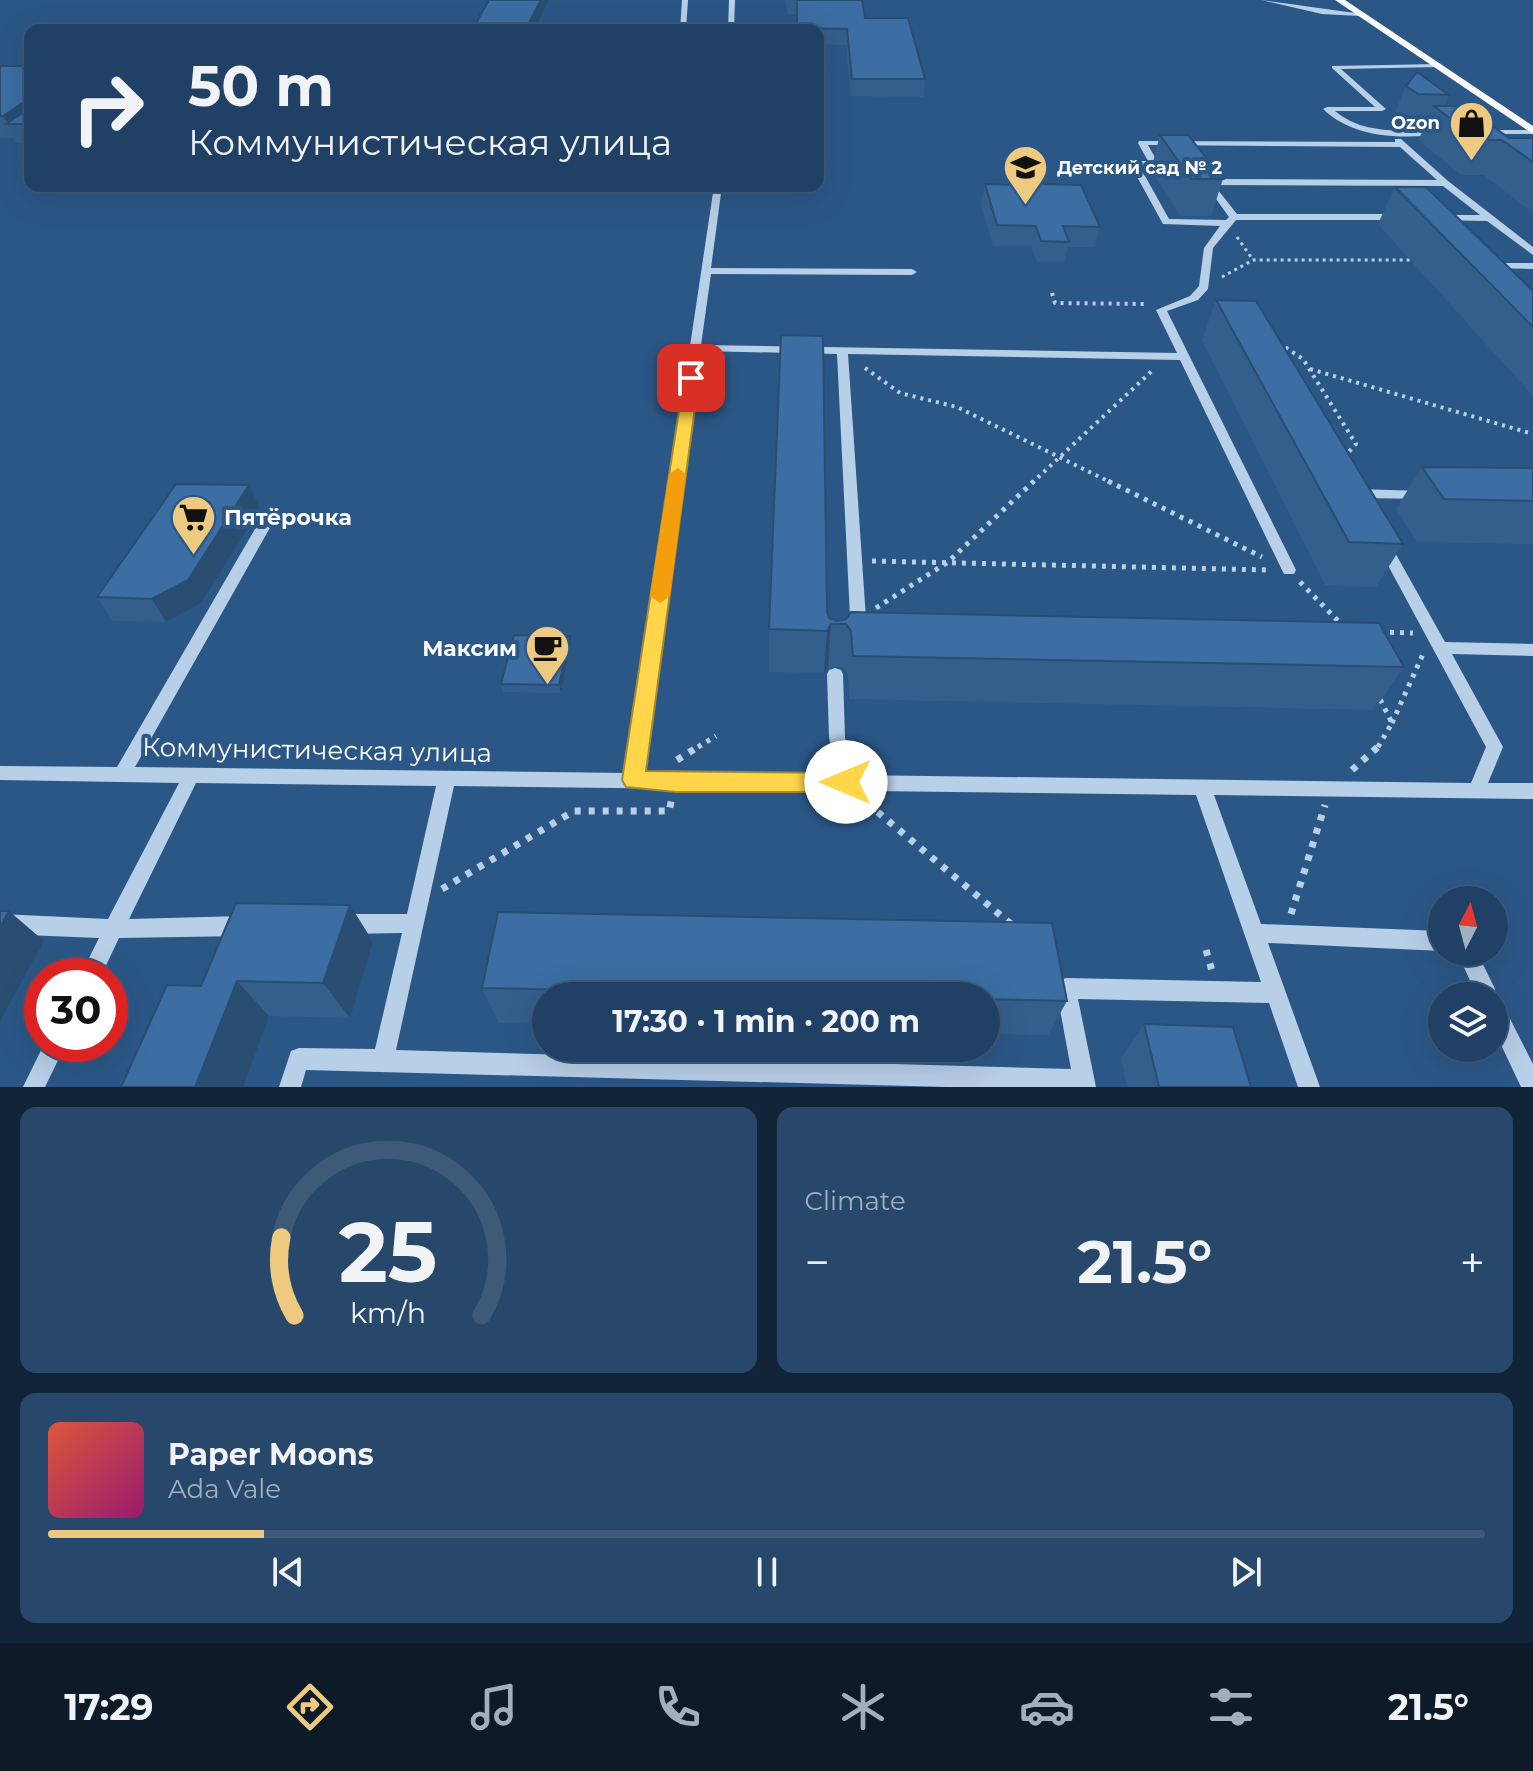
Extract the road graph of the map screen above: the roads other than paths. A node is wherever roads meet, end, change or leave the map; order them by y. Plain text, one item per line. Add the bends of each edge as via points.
1 (685, 0) edge
2 (732, 0) edge
3 (1264, 0) edge
4 (1339, 0) edge
5 (1359, 14) junction
6 (683, 24) edge
7 (731, 24) edge
8 (1438, 66) junction
9 (1533, 131) edge
10 (1389, 132) junction
11 (1451, 132) edge
12 (1467, 132) edge
13 (1403, 145) junction
14 (1154, 164) junction
15 (1182, 165) edge
16 (1445, 183) junction
17 (717, 192) edge
18 (1416, 217) edge
19 (1431, 218) edge
20 (1492, 218) junction
21 (1231, 220) junction
22 (1533, 252) edge
23 (1533, 266) edge
24 (707, 271) junction
25 (912, 272) dead end
26 (1487, 277) edge
27 (696, 348) junction
28 (842, 351) junction
29 (1184, 357) junction
30 (1443, 495) edge
31 (1366, 501) edge
32 (273, 510) dead end
33 (1379, 535) edge
34 (1289, 570) road end
35 (835, 639) edge
36 (1436, 641) junction
37 (1533, 650) edge
38 (835, 674) dead end
39 (0, 773) edge
40 (122, 774) junction
41 (192, 774) junction
42 (447, 778) junction
43 (634, 780) junction
44 (846, 782) junction
45 (1202, 787) junction
46 (1476, 790) junction
47 (1533, 791) edge
48 (415, 913) junction
49 (0, 924) edge
50 (318, 925) edge
51 (255, 926) edge
52 (113, 929) junction
53 (1255, 933) junction
54 (1428, 940) edge
55 (99, 958) edge
56 (1276, 993) junction
57 (1508, 1036) edge
58 (383, 1060) junction
59 (46, 1062) edge
60 (1084, 1084) edge
61 (34, 1087) edge
62 (290, 1087) edge
63 (1309, 1087) edge
64 (1533, 1087) edge

1 - 6 street
2 - 7 street
3 - 5 street
4 - 5 main road
5 - 8 main road
8 - 9 main road
8 - 10 street via 1334,67 1382,109 1327,109 1342,124
9 - 12 street
10 - 11 street
10 - 13 street
13 - 14 street via 1142,143
13 - 16 street
14 - 15 street
14 - 21 street via 1134,164 1166,222
16 - 20 street
16 - 21 street via 1206,179
17 - 24 street
18 - 21 street
19 - 20 street
20 - 22 street
21 - 29 street via 1205,252 1204,287 1194,298 1161,310
23 - 26 street via 1475,266
24 - 25 street
24 - 27 street
27 - 28 street
27 - 43 street
28 - 29 street
28 - 35 street via 855,560 866,619
29 - 34 street
30 - 31 street
32 - 40 street
33 - 36 street
36 - 37 street
36 - 46 street via 1495,747
38 - 44 street via 837,737
39 - 40 street, Коммунистическая улица
40 - 41 street, Коммунистическая улица
41 - 42 street, Коммунистическая улица
41 - 52 street
42 - 43 street, Коммунистическая улица
42 - 48 street
43 - 44 street, Коммунистическая улица
44 - 45 street, Коммунистическая улица
45 - 46 street, Коммунистическая улица
45 - 53 street
46 - 47 street, Коммунистическая улица
48 - 50 street
48 - 58 street
49 - 52 street
51 - 52 street
52 - 55 street
53 - 54 street
53 - 56 street
56 - 60 street via 1066,988
56 - 63 street
57 - 64 street
58 - 60 street
58 - 62 street via 299,1059
59 - 61 street

